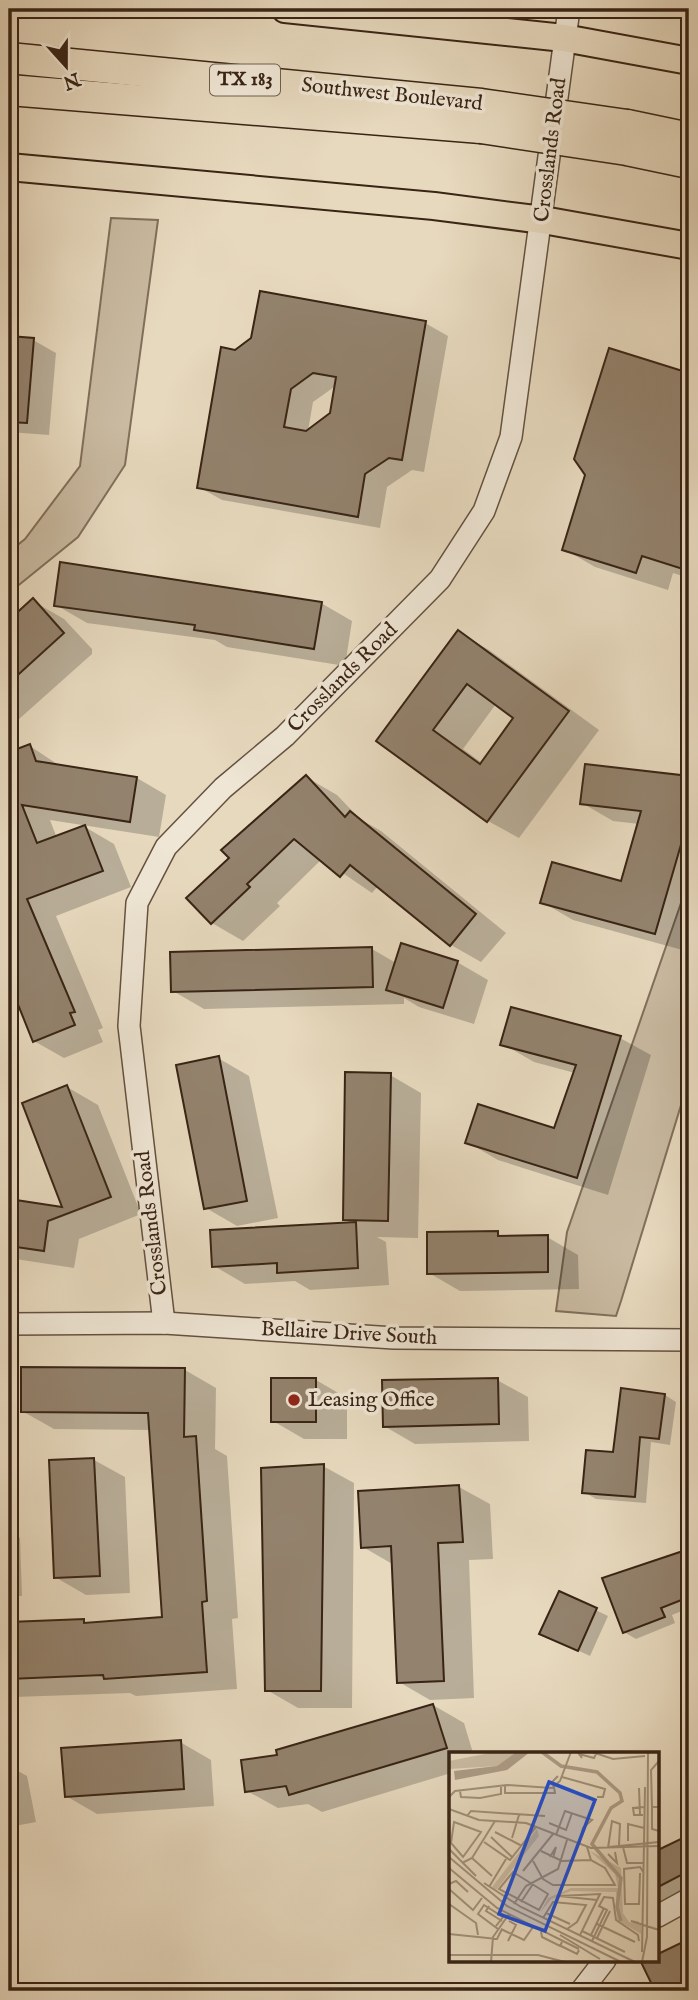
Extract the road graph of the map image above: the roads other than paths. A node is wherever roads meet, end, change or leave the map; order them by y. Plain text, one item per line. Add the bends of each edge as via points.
1 (285, 9) edge
2 (569, 9) edge
3 (564, 38) junction
4 (9, 58) edge
5 (689, 61) edge
6 (9, 90) edge
7 (481, 116) junction
8 (627, 137) junction
9 (689, 138) edge
10 (689, 163) edge
11 (9, 167) edge
12 (543, 219) junction
13 (689, 246) edge
14 (164, 1323) junction
15 (9, 1324) edge
16 (689, 1340) edge
17 (689, 1899) edge
18 (660, 1915) edge
19 (603, 1962) edge
20 (581, 1991) edge

1 - 3 main road
2 - 3 street, Crosslands Road
3 - 5 main road
3 - 12 street, Crosslands Road
4 - 7 highway, Southwest Boulevard / TX 183
6 - 7 highway, Southwest Boulevard / TX 183
7 - 8 highway, Southwest Boulevard / TX 183, bridge
8 - 9 highway, Southwest Boulevard / TX 183
8 - 10 highway, Southwest Boulevard / TX 183
11 - 12 main road
12 - 13 main road
12 - 14 street, Crosslands Road via 510,437 489,501 464,546 440,579 373,649 166,847 136,903 129,1026
14 - 15 street, Bellaire Drive South
14 - 16 street, Bellaire Drive South via 394,1338
17 - 18 street
19 - 20 street

